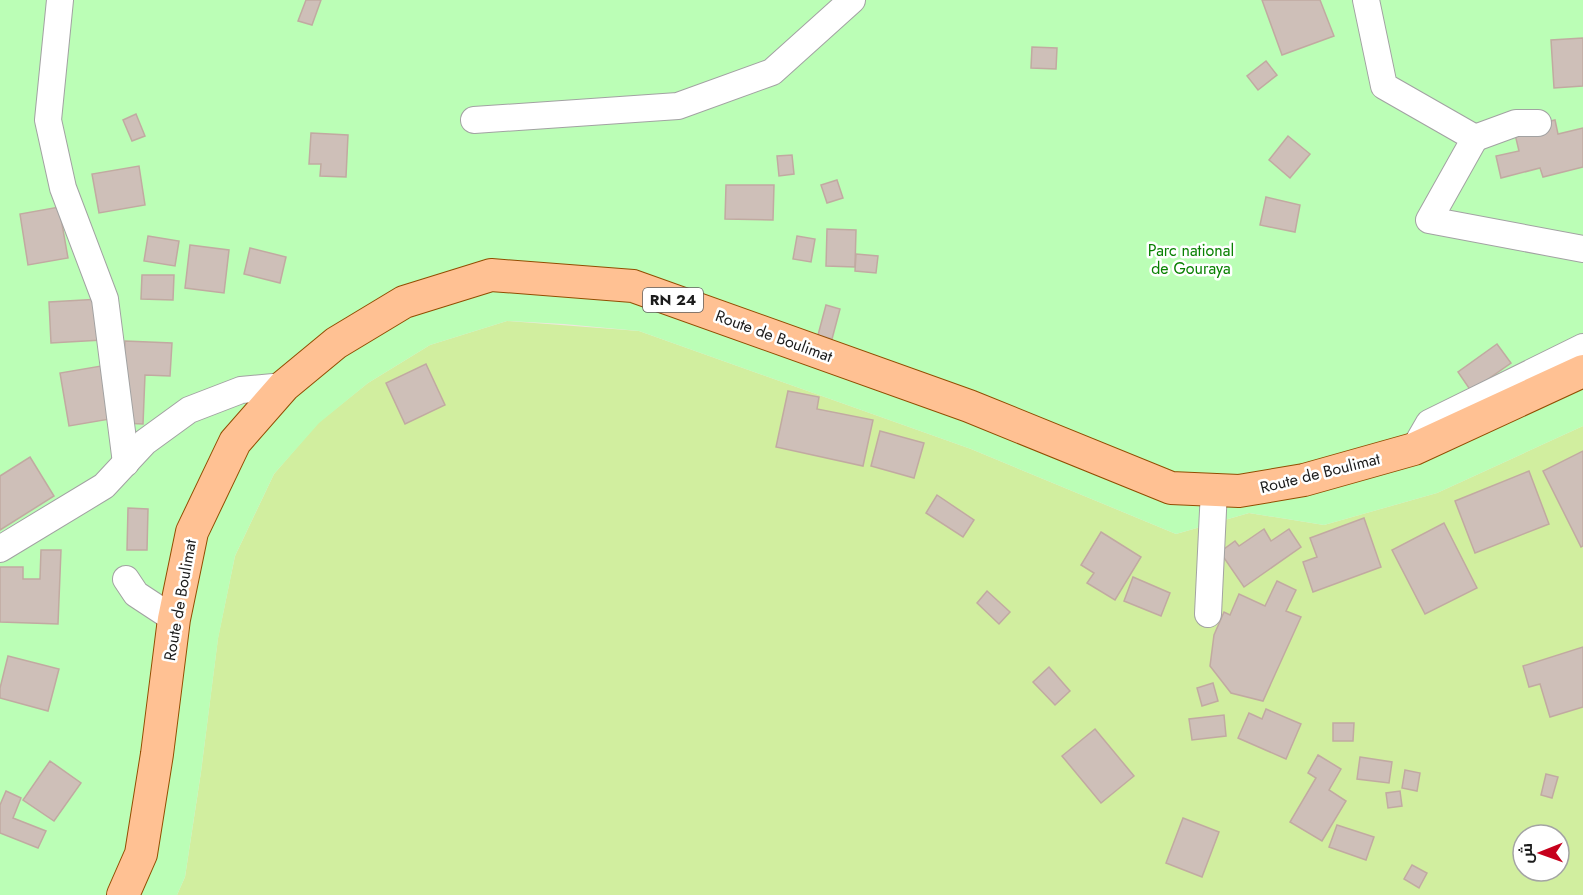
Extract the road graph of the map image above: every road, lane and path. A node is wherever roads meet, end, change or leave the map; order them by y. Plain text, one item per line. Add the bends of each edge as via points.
1 (60, 0) edge
2 (852, 0) edge
3 (1366, 0) edge
4 (474, 120) dead end
5 (1538, 123) dead end
6 (1475, 138) junction
7 (1583, 249) edge
8 (1583, 347) edge
9 (1583, 371) edge
10 (284, 386) junction
11 (1414, 449) junction
12 (126, 463) junction
13 (1214, 490) junction
14 (0, 549) edge
15 (126, 579) dead end
16 (1208, 614) dead end
17 (174, 619) junction
18 (123, 895) edge

1 - 12 street via 48,120 63,188 105,299
2 - 4 street via 772,72 678,106
3 - 6 street via 1384,86
5 - 6 street via 1516,123
6 - 7 street via 1429,220
8 - 11 street via 1429,423
9 - 11 main road, Route de Boulimat / RN 24
10 - 12 street via 241,390 189,410 145,442
10 - 13 main road, Route de Boulimat / RN 24 via 336,343 404,302 491,275 633,286 969,406 1171,488
10 - 17 main road, Route de Boulimat / RN 24 via 235,442 192,532
11 - 13 main road, Route de Boulimat / RN 24 via 1304,480 1239,491
12 - 14 street via 104,486
13 - 16 street
15 - 17 street via 136,594
17 - 18 main road, Route de Boulimat / RN 24 via 141,854

